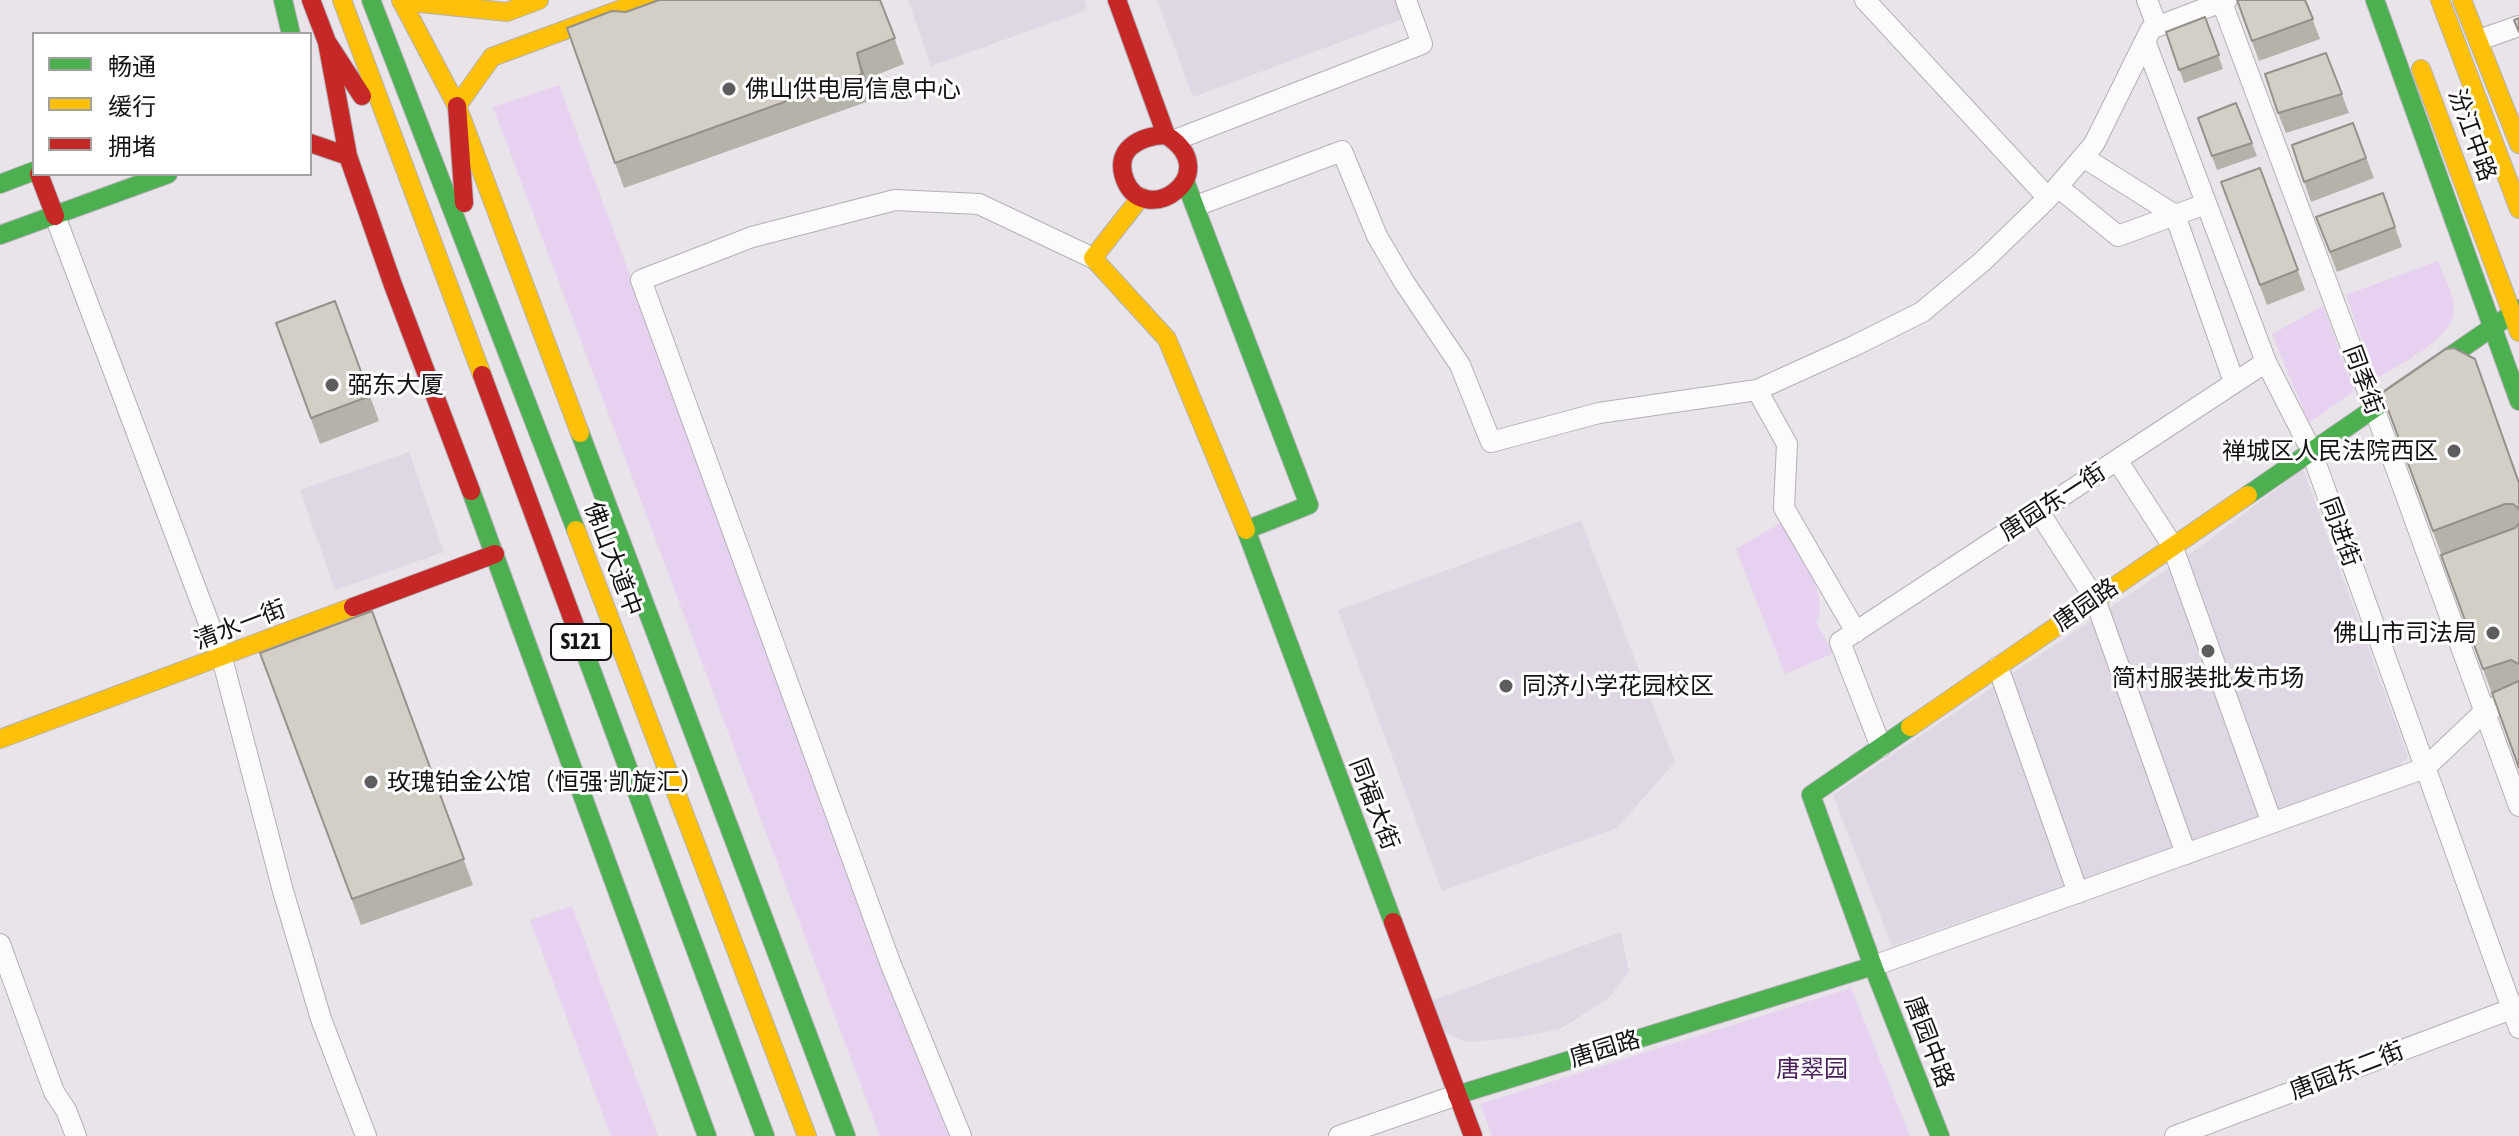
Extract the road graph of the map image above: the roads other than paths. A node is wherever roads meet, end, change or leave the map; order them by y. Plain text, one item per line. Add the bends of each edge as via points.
1 (283, 0) edge
2 (311, 0) edge
3 (342, 0) edge
4 (371, 0) edge
5 (401, 0) edge
6 (539, 0) edge
7 (1117, 0) edge
8 (1406, 0) edge
9 (1865, 0) edge
10 (2147, 0) edge
11 (2375, 0) edge
12 (2440, 0) edge
13 (2462, 0) edge
14 (2223, 1) edge
15 (652, 5) edge
16 (511, 6) edge
17 (2519, 26) edge
18 (291, 32) edge
19 (2151, 34) junction
20 (2479, 40) junction
21 (327, 42) junction
22 (2412, 45) dead end
23 (457, 106) junction
24 (1170, 137) junction
25 (312, 144) edge
26 (2519, 144) edge
27 (397, 148) junction
28 (348, 156) junction
29 (2083, 157) junction
30 (32, 174) edge
31 (37, 176) edge
32 (163, 176) edge
33 (1185, 181) junction
34 (0, 184) edge
35 (2053, 192) junction
36 (1141, 197) junction
37 (2206, 204) junction
38 (1196, 206) junction
39 (2519, 209) edge
40 (2175, 215) junction
41 (55, 216) junction
42 (0, 235) edge
43 (466, 241) junction
44 (1093, 258) junction
45 (2516, 311) edge
46 (2491, 326) junction
47 (2519, 333) edge
48 (2266, 362) junction
49 (2234, 382) junction
50 (1757, 390) junction
51 (2519, 401) edge
52 (2374, 408) junction
53 (2311, 450) junction
54 (2117, 460) junction
55 (2039, 512) junction
56 (1246, 530) junction
57 (2172, 545) junction
58 (495, 554) junction
59 (2095, 599) junction
60 (1848, 637) junction
61 (222, 658) junction
62 (1998, 667) junction
63 (2519, 698) edge
64 (2485, 711) junction
65 (0, 739) edge
66 (1881, 747) junction
67 (2425, 768) junction
68 (2519, 806) edge
69 (2272, 823) junction
70 (2186, 854) junction
71 (2078, 893) junction
72 (0, 944) edge
73 (1873, 966) junction
74 (2515, 1007) edge
75 (2519, 1028) edge
76 (1457, 1095) junction
77 (76, 1136) edge
78 (366, 1136) edge
79 (707, 1136) edge
80 (765, 1136) edge
81 (807, 1136) edge
82 (846, 1136) edge
83 (961, 1136) edge
84 (1339, 1136) edge
85 (1473, 1136) edge
86 (1940, 1136) edge
87 (2175, 1136) edge

1 - 18 main road
2 - 21 main road
3 - 27 main road, S121
4 - 43 main road, 佛山大道中 / S121
5 - 16 main road
5 - 23 main road
6 - 16 main road
7 - 24 main road
8 - 24 street via 1422,44
9 - 35 street
10 - 19 street, 同进街
11 - 46 main road
12 - 39 main road, 汾江中路
13 - 20 main road
14 - 19 street
14 - 52 street, 同季街
15 - 23 main road via 492,57
17 - 20 street
19 - 29 street
19 - 37 street, 同进街
20 - 26 main road
21 - 27 main road
21 - 28 main road
22 - 45 main road, 汾江中路
23 - 43 main road
23 - 82 main road
24 - 33 main road via 1187,156
24 - 36 main road via 1144,136 1122,160 1125,181
25 - 28 main road
27 - 80 main road, S121
28 - 58 main road
29 - 35 street
29 - 40 street
30 - 34 main road
31 - 41 main road
32 - 41 main road
33 - 36 main road via 1171,196
33 - 38 main road
35 - 40 street via 2118,236
35 - 50 street via 1922,312
36 - 44 main road
37 - 40 street
37 - 48 street, 同进街
38 - 50 street via 1342,151 1377,236 1460,365 1491,442 1599,413
38 - 56 main road via 1309,505
40 - 49 street
41 - 42 main road
41 - 61 street
43 - 81 main road, 佛山大道中 / S121
44 - 56 main road, 同福大街 via 1167,339
44 - 83 street via 979,204 895,200 752,237 641,280 891,965
45 - 46 main road, 唐园路
45 - 47 main road, 汾江中路
46 - 51 main road
46 - 52 main road, 唐园路
48 - 49 street, 唐园东一街
48 - 53 street, 同进街
49 - 54 street, 唐园东一街
50 - 60 street via 1787,444 1784,508
52 - 53 main road, 唐园路
52 - 64 street, 同季街 via 2441,571
53 - 57 main road, 唐园路
53 - 67 street, 同进街
54 - 55 street, 唐园东一街
54 - 57 street
55 - 59 street
55 - 60 street, 唐园东一街
56 - 76 main road, 同福大街
57 - 59 main road, 唐园路
57 - 69 street
58 - 61 main road, 清水一街
58 - 79 main road
59 - 62 main road, 唐园路
59 - 70 street
60 - 66 street
61 - 65 main road, 清水一街
61 - 78 street via 321,1019
62 - 66 main road, 唐园路
62 - 71 street
63 - 64 street
64 - 67 street
64 - 68 street, 同季街
66 - 73 main road, 唐园路 via 1811,795
67 - 69 street, 唐园路
67 - 74 street, 同进街
69 - 70 street, 唐园路
70 - 71 street, 唐园路
71 - 73 street, 唐园路
72 - 77 street via 54,1092
73 - 76 main road, 唐园路
73 - 86 main road, 唐园中路
74 - 75 street, 同进街
74 - 87 street, 唐园东二街
76 - 84 street, 唐园路
76 - 85 main road

